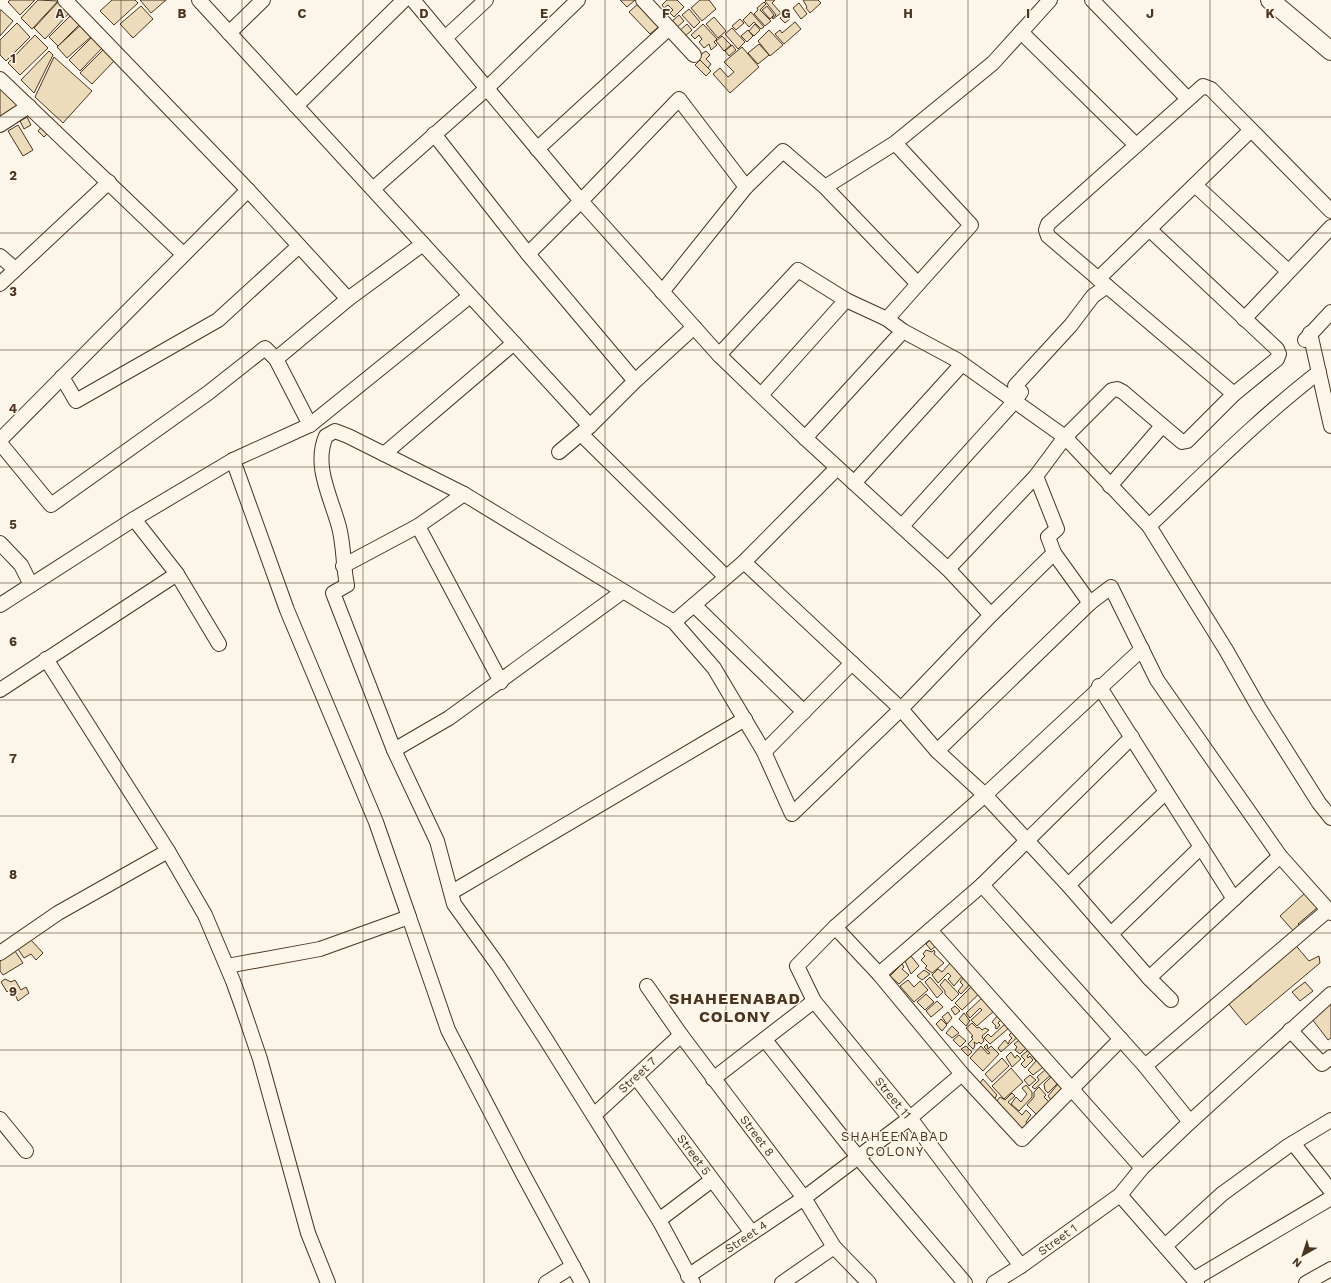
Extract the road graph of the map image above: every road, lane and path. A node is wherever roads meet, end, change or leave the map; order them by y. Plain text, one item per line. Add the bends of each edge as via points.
1 (65, 0) edge
2 (199, 0) edge
3 (263, 0) edge
4 (404, 0) edge
5 (413, 0) edge
6 (486, 0) edge
7 (578, 0) edge
8 (643, 0) edge
9 (1050, 0) edge
10 (1092, 0) edge
11 (1270, 0) edge
12 (670, 28) junction
13 (1021, 32) junction
14 (229, 33) junction
15 (445, 38) junction
16 (1331, 51) edge
17 (694, 55) dead end
18 (0, 79) edge
19 (486, 89) junction
20 (1188, 99) junction
21 (29, 106) junction
22 (296, 106) junction
23 (0, 125) edge
24 (1251, 130) junction
25 (434, 134) junction
26 (895, 142) junction
27 (1136, 145) junction
28 (537, 149) junction
29 (109, 182) junction
30 (1195, 185) junction
31 (746, 186) junction
32 (825, 187) junction
33 (373, 189) junction
34 (248, 190) junction
35 (582, 201) junction
36 (1331, 211) edge
37 (1331, 227) edge
38 (1149, 229) junction
39 (423, 244) junction
40 (299, 246) junction
41 (183, 254) junction
42 (528, 254) junction
43 (0, 256) edge
44 (15, 269) junction
45 (1288, 271) junction
46 (1102, 282) junction
47 (0, 284) edge
48 (918, 284) junction
49 (662, 292) junction
50 (470, 296) junction
51 (348, 299) junction
52 (846, 300) junction
53 (1331, 312) edge
54 (887, 319) junction
55 (1244, 319) junction
56 (694, 327) junction
57 (903, 331) junction
58 (514, 344) junction
59 (719, 355) junction
60 (276, 359) junction
61 (962, 364) junction
62 (1319, 372) junction
63 (62, 377) junction
64 (635, 381) junction
65 (1234, 394) junction
66 (761, 395) junction
67 (1014, 402) junction
68 (310, 424) junction
69 (1162, 426) junction
70 (1331, 426) edge
71 (586, 430) junction
72 (1065, 437) junction
73 (805, 438) junction
74 (0, 442) edge
75 (559, 452) dead end
76 (384, 454) junction
77 (233, 460) junction
78 (837, 468) junction
79 (1036, 476) junction
80 (854, 483) junction
81 (1110, 486) junction
82 (464, 494) junction
83 (134, 519) junction
84 (418, 526) junction
85 (902, 526) junction
86 (1149, 526) junction
87 (0, 543) edge
88 (1054, 553) junction
89 (744, 562) junction
90 (344, 566) junction
91 (948, 569) junction
92 (177, 574) junction
93 (726, 578) junction
94 (31, 585) junction
95 (622, 592) junction
96 (1090, 604) junction
97 (0, 605) edge
98 (694, 605) junction
99 (991, 615) junction
100 (674, 622) junction
101 (219, 644) dead end
102 (1142, 649) junction
103 (46, 659) junction
104 (852, 663) junction
105 (501, 682) junction
106 (1099, 686) junction
107 (0, 690) edge
108 (901, 709) junction
109 (804, 712) junction
110 (745, 719) junction
111 (1132, 737) junction
112 (394, 750) junction
113 (937, 751) junction
114 (764, 752) junction
115 (1166, 792) junction
116 (985, 795) junction
117 (1331, 818) edge
118 (1028, 841) junction
119 (1201, 847) junction
120 (168, 851) junction
121 (1280, 856) junction
122 (982, 885) junction
123 (1068, 885) junction
124 (452, 892) junction
125 (1234, 899) junction
126 (1329, 912) edge
127 (409, 917) junction
128 (835, 927) junction
129 (930, 930) junction
130 (1111, 934) junction
131 (0, 953) edge
132 (227, 966) junction
133 (879, 974) junction
134 (1149, 978) junction
135 (647, 986) dead end
136 (1331, 994) edge
137 (1171, 1000) dead end
138 (814, 1001) junction
139 (1290, 1030) junction
140 (681, 1035) junction
141 (1120, 1039) junction
142 (765, 1040) junction
143 (1331, 1057) edge
144 (1145, 1066) junction
145 (962, 1074) junction
146 (636, 1077) junction
147 (713, 1079) junction
148 (1072, 1090) junction
149 (594, 1115) junction
150 (910, 1118) junction
151 (0, 1119) edge
152 (1331, 1120) edge
153 (1190, 1122) junction
154 (1293, 1143) junction
155 (26, 1151) dead end
156 (858, 1157) junction
157 (1142, 1168) junction
158 (712, 1180) junction
159 (1331, 1191) edge
160 (1120, 1195) junction
161 (804, 1198) junction
162 (1331, 1198) edge
163 (659, 1220) junction
164 (752, 1233) junction
165 (834, 1246) junction
166 (1165, 1246) junction
167 (573, 1266) junction
168 (1022, 1266) junction
169 (1331, 1269) edge
170 (691, 1279) edge
171 (1196, 1281) edge
172 (328, 1283) edge
173 (546, 1283) edge
174 (582, 1283) edge
175 (782, 1283) edge
176 (869, 1283) edge
177 (965, 1283) edge
178 (994, 1283) edge
179 (1306, 1283) edge

1 - 34 street
2 - 14 street
3 - 14 street
4 - 22 street
5 - 15 street
6 - 15 street
7 - 19 street
8 - 12 street
9 - 13 street
10 - 20 street
11 - 16 main road
12 - 17 street
12 - 28 street
13 - 26 street via 993,63
13 - 27 street
14 - 22 street
15 - 19 street
18 - 21 street
19 - 25 street
19 - 28 street
20 - 24 street via 1203,86 1207,86
20 - 27 street
21 - 23 street
21 - 29 street
22 - 33 street
24 - 30 street
24 - 36 street
25 - 33 street
25 - 42 street
26 - 32 street
26 - 48 street via 971,225
27 - 46 street via 1048,224 1046,230 1048,236
28 - 35 street
29 - 41 street
29 - 44 street
30 - 38 street
30 - 45 street
31 - 32 street via 783,151
31 - 35 street via 678,99
31 - 49 street
32 - 48 street
33 - 39 street
34 - 40 street
34 - 41 street
35 - 42 street
35 - 49 street
37 - 45 street
38 - 46 street
38 - 55 street
39 - 50 street
39 - 51 street
40 - 51 street
40 - 63 street via 218,320 76,401
41 - 63 street
42 - 64 street
43 - 44 street
44 - 47 street
45 - 55 street
46 - 65 street
46 - 67 street via 1071,324 1015,386 1021,392
48 - 54 street
49 - 56 street
50 - 58 street
50 - 68 street
51 - 60 street
52 - 54 street
52 - 59 street via 798,270
52 - 66 street
53 - 62 street via 1306,338
54 - 57 street
55 - 65 street via 1277,349 1279,354 1277,360
56 - 59 street
56 - 64 street
57 - 61 street
57 - 73 street
58 - 71 street
58 - 76 street
59 - 66 street
60 - 68 street
60 - 74 street via 265,348 208,393 51,505
61 - 67 street
61 - 80 street
62 - 70 street
62 - 86 street via 1288,396
63 - 74 street
64 - 71 street
65 - 69 street via 1187,441 1177,439
66 - 73 street
67 - 72 street
67 - 85 street
68 - 77 street
69 - 72 street via 1117,389 1112,390
69 - 81 street
71 - 75 street
71 - 93 street
72 - 79 street
72 - 81 street
73 - 78 street
76 - 82 street
76 - 90 street via 335,431 326,436 323,444 323,480 339,528
77 - 83 street
77 - 127 street via 287,610 376,822
78 - 80 street
78 - 89 street
79 - 88 street via 1057,529 1048,537
79 - 91 street
80 - 85 street
81 - 86 street
82 - 84 street
82 - 95 street
83 - 92 street
83 - 94 street
84 - 90 street
84 - 105 street
85 - 91 street
86 - 117 street via 1259,708
87 - 94 street via 21,565
88 - 96 street
88 - 99 street
89 - 93 street
89 - 104 street
90 - 112 street via 347,585 332,593
91 - 99 street
92 - 101 street
92 - 103 street
93 - 98 street
94 - 97 street
95 - 100 street
95 - 105 street
96 - 102 street via 1111,587
96 - 113 street
98 - 100 street
98 - 109 street
99 - 108 street
100 - 110 street via 714,668
102 - 106 street
102 - 121 street via 1157,680
103 - 107 street
103 - 120 street
104 - 108 street
104 - 109 street
105 - 112 street via 449,718
106 - 111 street
106 - 116 street
108 - 113 street
108 - 114 street via 792,814
109 - 114 street
110 - 114 street
110 - 124 street
111 - 115 street
111 - 118 street
112 - 124 street via 437,841
113 - 116 street
115 - 119 street
115 - 123 street
116 - 118 street
116 - 128 street
118 - 122 street
118 - 123 street
119 - 125 street
119 - 130 street
120 - 131 street via 58,913
120 - 132 street via 205,915
121 - 125 street
121 - 126 street
122 - 129 street
122 - 141 street
123 - 130 street
124 - 149 street via 454,904 502,972
125 - 134 street
126 - 144 street
127 - 132 street via 320,949
127 - 167 street via 448,1030 522,1174
128 - 133 street
128 - 138 street, Street 11 via 797,966
129 - 133 street
129 - 148 street
130 - 134 street
132 - 172 street via 260,1059 308,1233
133 - 145 street
134 - 137 street
135 - 140 street, Street 8
136 - 139 street, Street 1
138 - 142 street
138 - 150 street, Street 11
139 - 143 street via 1322,1064
139 - 153 street, Street 1
140 - 146 street, Street 7
140 - 147 street, Street 8
141 - 144 street
141 - 148 street
142 - 147 street
142 - 156 street
144 - 153 street
145 - 148 street via 1022,1139
145 - 150 street, Street 4
146 - 149 street, Street 7
146 - 158 street, Street 5
147 - 161 street, Street 8
148 - 157 street
149 - 163 street
150 - 156 street, Street 4
150 - 168 street, Street 11
151 - 155 street
152 - 154 street
153 - 157 street, Street 1
154 - 159 street
154 - 166 street via 1222,1194
156 - 161 street, Street 4
156 - 177 street
157 - 160 street, Street 1
158 - 163 street
158 - 164 street, Street 5
160 - 166 street
160 - 168 street, Street 1
161 - 164 street, Street 4
161 - 165 street, Street 8
162 - 171 street
163 - 170 street
164 - 170 street, Street 4
165 - 175 street
165 - 176 street, Street 8
166 - 171 street
167 - 173 street
167 - 174 street
168 - 178 street, Street 1
169 - 179 street

